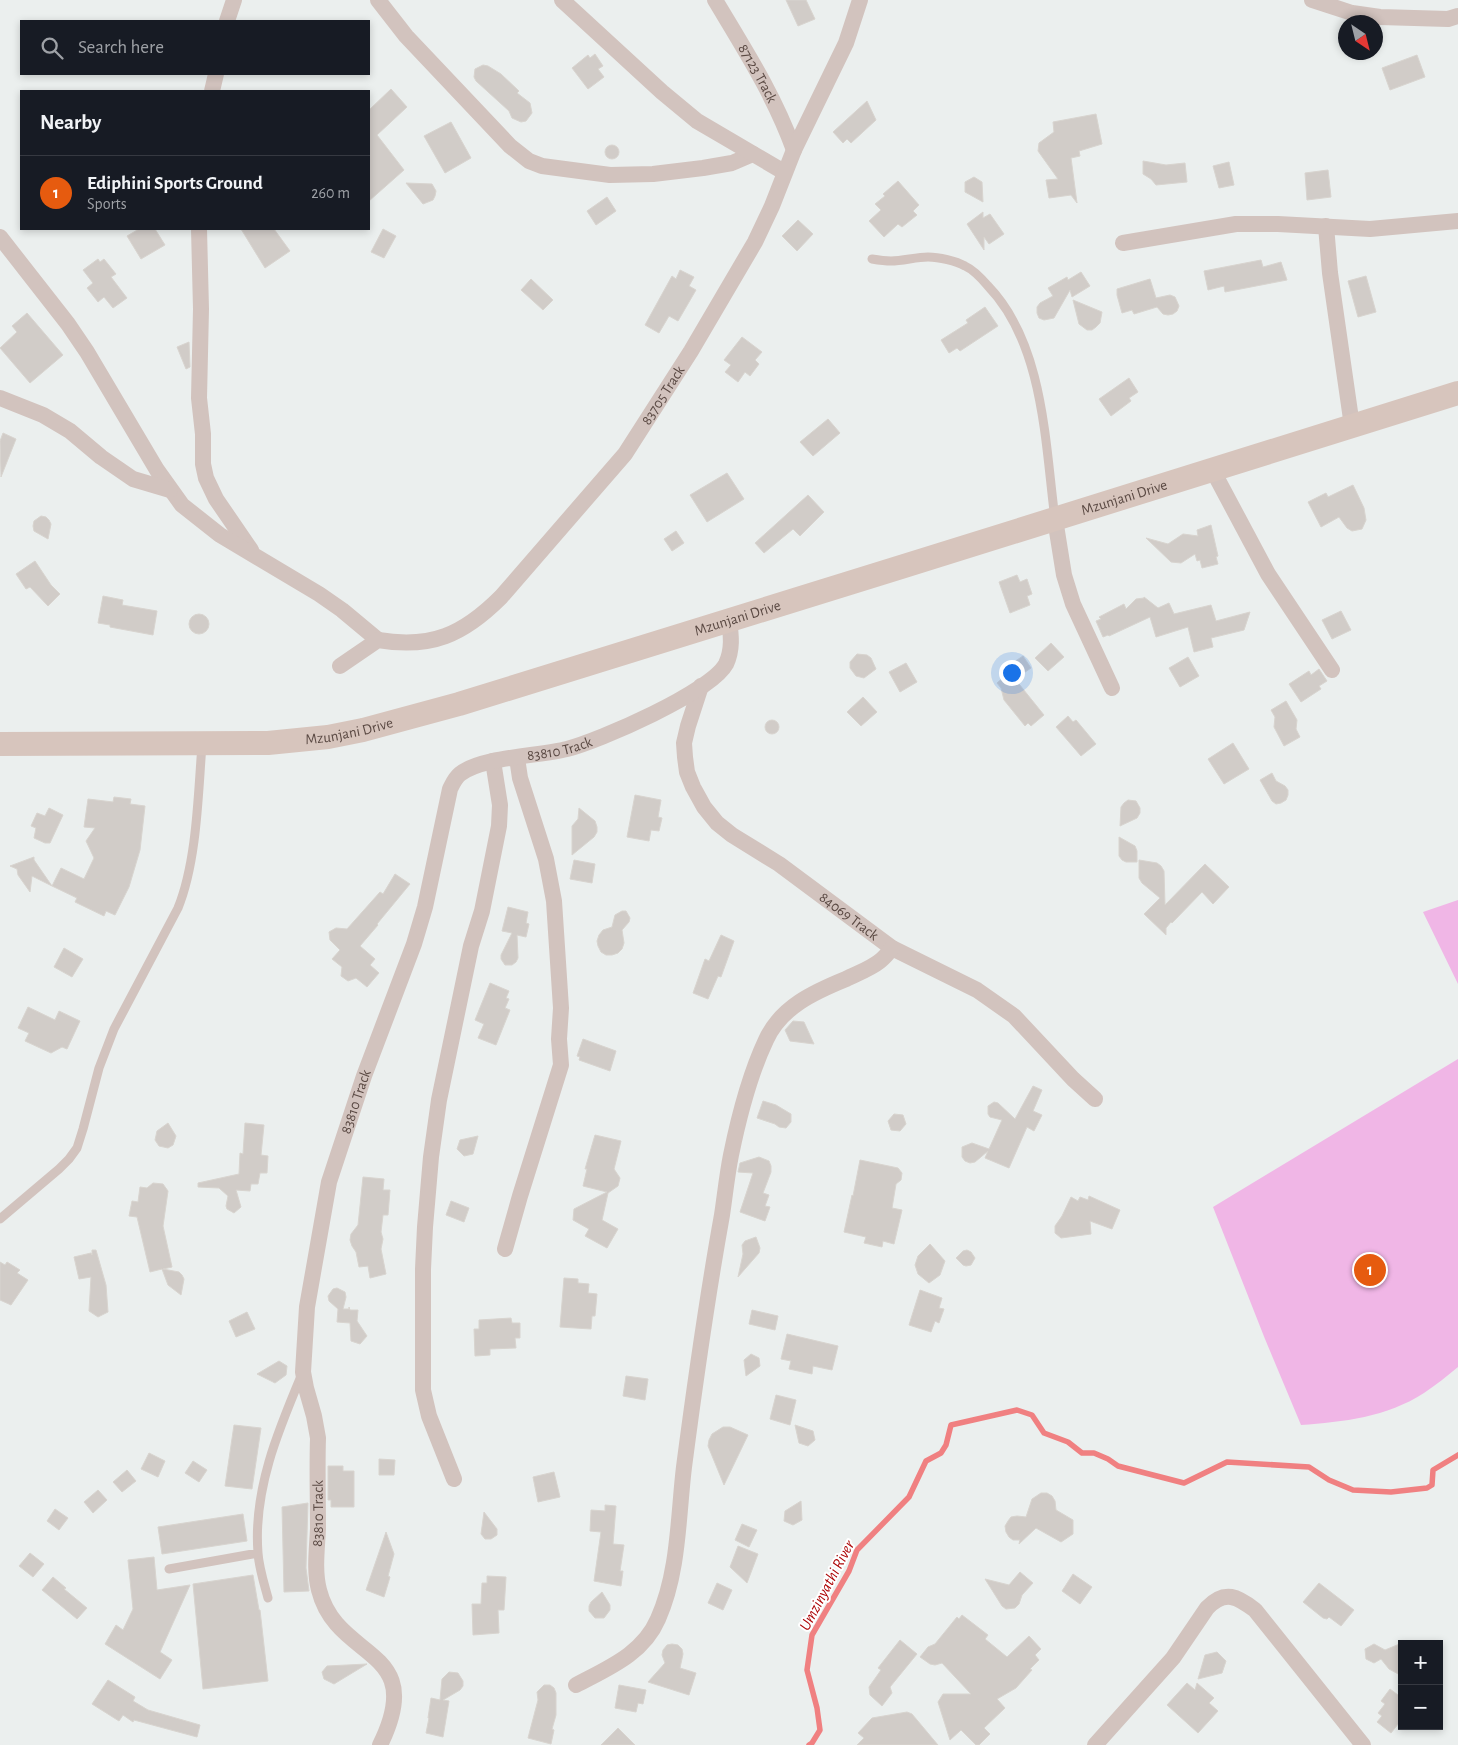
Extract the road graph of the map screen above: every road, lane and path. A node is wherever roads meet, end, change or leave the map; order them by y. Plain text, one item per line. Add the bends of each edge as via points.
1 (234, 0) edge
2 (378, 0) edge
3 (562, 0) edge
4 (715, 0) edge
5 (860, 0) edge
6 (1312, 0) edge
7 (1458, 16) edge
8 (227, 20) edge
9 (216, 75) edge
10 (212, 90) edge
11 (794, 150) junction
12 (753, 154) junction
13 (784, 172) junction
14 (1458, 221) edge
15 (1326, 226) junction
16 (199, 230) edge
17 (0, 237) edge
18 (1123, 243) dead end
19 (872, 259) dead end
20 (1458, 392) edge
21 (0, 398) edge
22 (1352, 426) junction
23 (1212, 469) junction
24 (170, 490) junction
25 (1055, 519) junction
26 (254, 556) junction
27 (729, 619) junction
28 (378, 640) junction
29 (340, 666) dead end
30 (1332, 670) dead end
31 (701, 686) junction
32 (1112, 688) dead end
33 (202, 743) junction
34 (0, 744) edge
35 (517, 758) junction
36 (493, 761) junction
37 (892, 948) junction
38 (1095, 1099) dead end
39 (0, 1219) edge
40 (505, 1249) dead end
41 (303, 1372) junction
42 (454, 1479) dead end
43 (258, 1553) junction
44 (169, 1569) dead end
45 (268, 1598) dead end
46 (576, 1685) dead end
47 (380, 1745) edge
48 (1095, 1745) edge
49 (1363, 1745) edge

1 - 8 street
2 - 12 street via 406,36 510,146 529,161 580,172 653,174 732,164
3 - 12 street via 697,121
4 - 11 street, 87123 Track via 770,92
5 - 11 street, 83705 Track via 839,58
6 - 7 street via 1352,13 1380,17 1448,19
9 - 10 street
11 - 13 street, 83705 Track
12 - 13 street
13 - 28 street, 83705 Track via 755,242 728,289 625,454 597,488 501,598 473,622 445,637 429,641 409,644
14 - 15 street via 1370,229
15 - 18 street via 1236,224
15 - 22 street
16 - 26 street via 199,398 203,464 216,499
17 - 24 street via 88,352
19 - 25 lane via 889,261 929,257 952,262 972,271 997,295 1024,343 1033,372
20 - 22 main road, Mzunjani Drive
21 - 24 street via 70,431 133,479
22 - 23 main road, Mzunjani Drive
23 - 25 main road, Mzunjani Drive
23 - 30 street via 1268,574
24 - 26 street via 200,520
25 - 27 main road, Mzunjani Drive
25 - 32 street via 1064,575 1073,604
26 - 28 street via 319,594
27 - 31 street, 83810 Track via 730,655 725,666
27 - 33 main road, Mzunjani Drive via 458,704 363,730 294,741
28 - 29 street
31 - 35 street, 83810 Track via 656,712 599,738 568,749
31 - 37 street, 84069 Track via 684,743 687,772 704,807 717,823 779,864
33 - 34 main road, Mzunjani Drive
33 - 39 lane via 196,820 184,893 114,1029 99,1068 77,1148 64,1164
35 - 36 street, 83810 Track
35 - 40 street via 520,778 546,859 554,901 562,1008 561,1065
36 - 41 street, 83810 Track via 462,772 450,789 433,874 414,944 328,1182 308,1307
36 - 42 street via 500,805 499,826 439,1100 425,1227 422,1390
37 - 38 street, 84069 Track via 977,990 1014,1016
37 - 46 street via 865,970 793,1006 779,1018 766,1038 753,1072 730,1157 713,1257 684,1467 677,1547 668,1593 658,1620 642,1645 626,1658
41 - 43 lane via 277,1434 265,1480 260,1504
41 - 47 street, 83810 Track via 318,1438 317,1582 325,1608 333,1619 385,1666 393,1681 392,1710
43 - 44 lane
43 - 45 lane
48 - 49 street via 1173,1658 1212,1602 1232,1596 1255,1610

